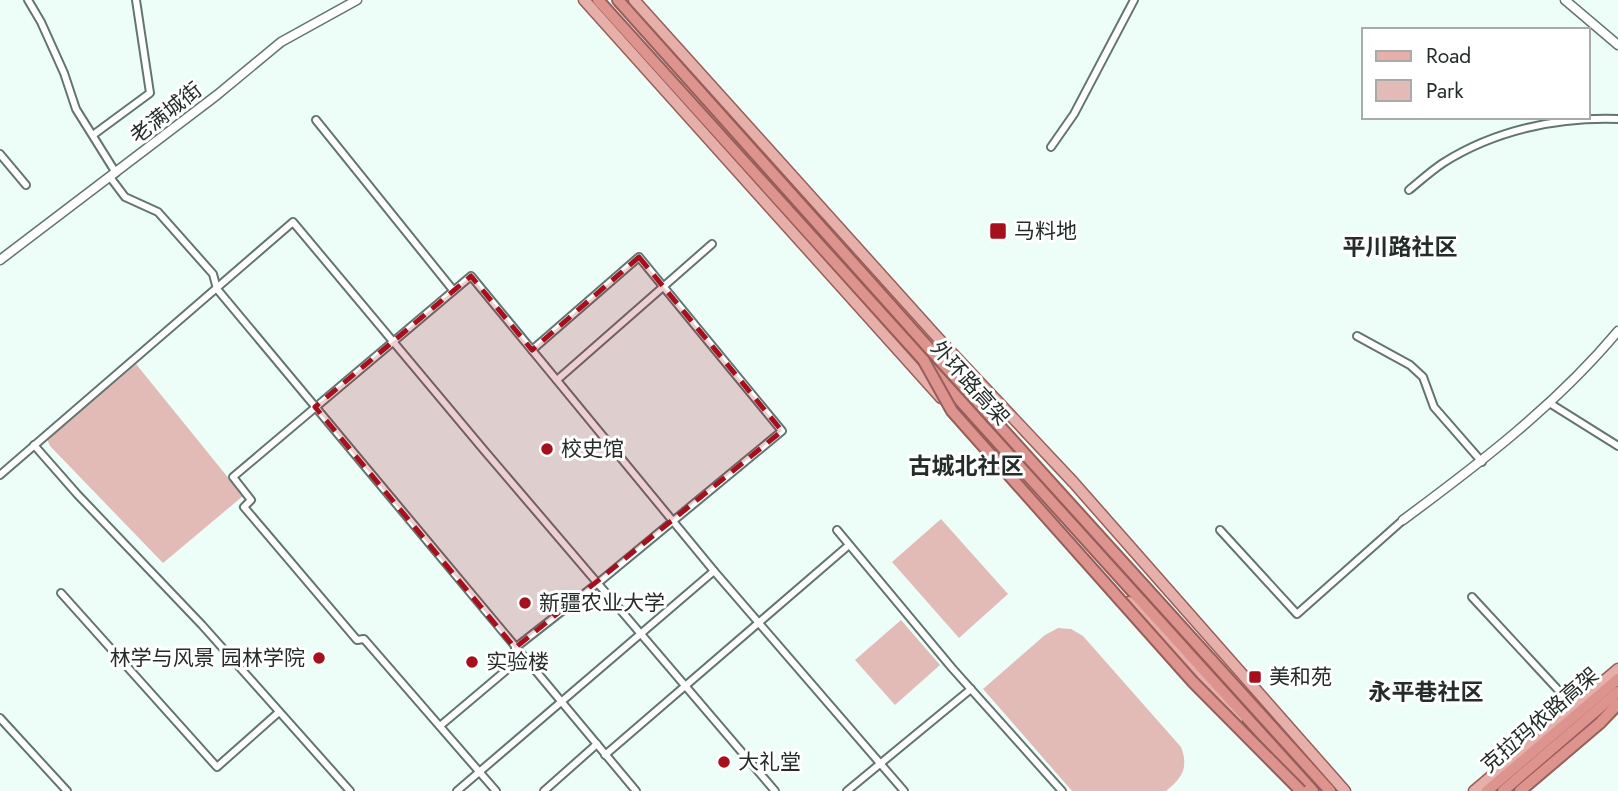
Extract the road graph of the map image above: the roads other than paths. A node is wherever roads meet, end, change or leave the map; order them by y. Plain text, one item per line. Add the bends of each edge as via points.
1 (28, 0) edge
2 (136, 0) edge
3 (357, 0) edge
4 (584, 0) edge
5 (598, 0) edge
6 (618, 0) edge
7 (626, 0) edge
8 (634, 0) edge
9 (1134, 0) edge
10 (1565, 0) edge
11 (646, 30) junction
12 (1618, 45) edge
13 (1590, 118) edge
14 (1577, 119) edge
15 (1618, 119) edge
16 (316, 120) dead end
17 (93, 135) junction
18 (1051, 147) dead end
19 (0, 153) edge
20 (113, 175) junction
21 (26, 185) dead end
22 (1409, 190) dead end
23 (712, 244) dead end
24 (0, 260) edge
25 (664, 288) junction
26 (217, 289) junction
27 (453, 290) junction
28 (1618, 331) edge
29 (1357, 336) dead end
30 (393, 342) junction
31 (532, 350) junction
32 (924, 361) junction
33 (557, 380) junction
34 (1551, 404) junction
35 (315, 407) junction
36 (34, 445) junction
37 (1618, 446) edge
38 (1482, 462) junction
39 (0, 475) edge
40 (1403, 520) joint
41 (673, 521) junction
42 (837, 530) dead end
43 (1220, 530) dead end
44 (849, 545) junction
45 (714, 571) junction
46 (598, 583) junction
47 (61, 593) dead end
48 (1472, 597) dead end
49 (758, 623) junction
50 (641, 634) junction
51 (515, 648) junction
52 (523, 656) junction
53 (1618, 669) edge
54 (1618, 679) edge
55 (685, 686) junction
56 (971, 689) junction
57 (1618, 694) edge
58 (561, 702) junction
59 (1618, 704) edge
60 (1574, 707) junction
61 (279, 712) junction
62 (0, 718) edge
63 (440, 726) junction
64 (597, 744) junction
65 (605, 755) junction
66 (880, 763) junction
67 (480, 772) junction
68 (67, 791) edge
69 (350, 791) edge
70 (457, 791) edge
71 (496, 791) edge
72 (544, 791) edge
73 (636, 791) edge
74 (775, 791) edge
75 (848, 791) edge
76 (905, 791) edge
77 (1062, 791) edge
78 (1302, 791) edge
79 (1313, 791) edge
80 (1330, 791) edge
81 (1345, 791) edge
82 (1474, 791) edge
83 (1487, 791) edge
84 (1504, 791) edge
85 (1520, 791) edge

1 - 17 street via 76,109
2 - 17 street via 150,93
3 - 20 street, 老满城街 via 281,42
4 - 78 main road via 1078,554 1130,603
5 - 32 highway, 外环路高架
6 - 11 highway, 外环路高架
7 - 11 highway
8 - 81 main road via 1074,483
9 - 18 street via 1074,114
10 - 12 street
11 - 80 highway, 外环路高架
13 - 15 street
14 - 22 street via 1524,128 1482,143 1443,163
16 - 27 street
17 - 20 street
19 - 21 street
20 - 24 street, 老满城街
20 - 26 street via 125,197 158,212 213,274
23 - 25 street
25 - 31 street via 639,257
25 - 33 street
25 - 41 street via 782,431
26 - 30 street via 293,222
26 - 35 street
26 - 36 street
27 - 30 street
27 - 31 street via 471,276
28 - 34 street
29 - 38 street via 1423,377 1434,407
30 - 35 street
30 - 46 street
31 - 33 street
32 - 78 highway, bridge via 952,411 1185,673
32 - 79 highway, 外环路高架, bridge
33 - 41 street
34 - 37 street
34 - 38 street
35 - 51 street
35 - 63 street via 233,477 251,500 243,507 357,640 364,639
36 - 39 street
36 - 61 street
38 - 40 street
40 - 43 street via 1297,614
41 - 45 street
41 - 46 street
42 - 44 street
44 - 49 street
44 - 56 street
45 - 49 street
45 - 50 street
46 - 50 street
46 - 51 street
47 - 61 street via 217,766
48 - 60 street
49 - 55 street
49 - 66 street
50 - 55 street
50 - 58 street
51 - 52 street
52 - 58 street
52 - 63 street
53 - 60 main road
54 - 83 highway, 克拉玛依路高架
55 - 65 street
55 - 74 street
56 - 66 street
56 - 77 street
57 - 84 highway, 克拉玛依路高架
58 - 64 street
58 - 67 street
59 - 85 highway
60 - 82 main road
61 - 69 street
62 - 68 street
63 - 67 street
64 - 65 street
64 - 72 street
65 - 73 street
66 - 75 street
66 - 76 street
67 - 70 street
67 - 71 street

